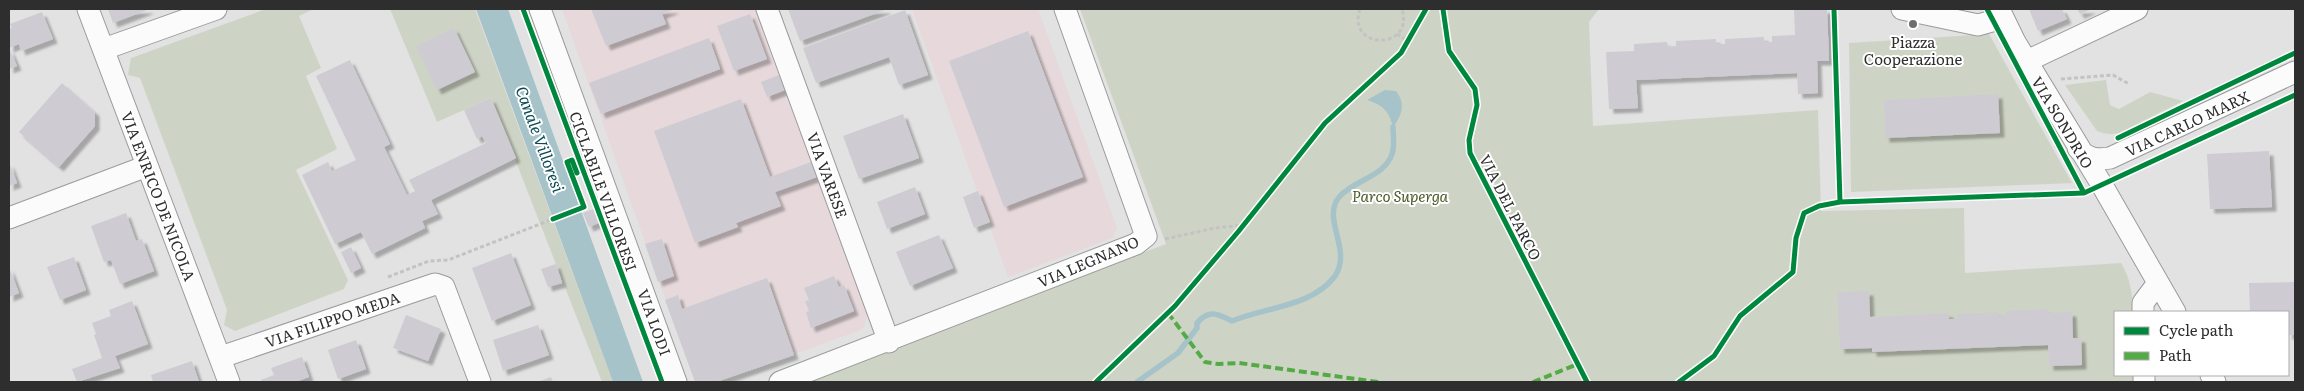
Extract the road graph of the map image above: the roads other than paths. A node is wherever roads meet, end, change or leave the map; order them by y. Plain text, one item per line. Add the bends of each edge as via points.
1 (88, 9) edge
2 (216, 9) edge
3 (540, 9) edge
4 (767, 9) edge
5 (1065, 9) edge
6 (1902, 9) edge
7 (2137, 9) edge
8 (2001, 13) edge
9 (104, 49) junction
10 (2036, 57) junction
11 (2295, 72) edge
12 (2078, 148) junction
13 (147, 166) junction
14 (9, 218) edge
15 (2158, 283) junction
16 (2143, 311) edge
17 (2174, 311) edge
18 (889, 342) junction
19 (221, 357) junction
20 (229, 382) edge
21 (480, 382) edge
22 (676, 382) edge
23 (780, 382) edge

1 - 9 street, VIA ENRICO DE NICOLA
2 - 9 street
3 - 22 street, VIA LODI
4 - 18 street, VIA VARESE
5 - 18 street, VIA LEGNANO via 1146,236 1136,244
6 - 8 street via 1978,25
7 - 10 street
8 - 10 street, VIA SONDRIO
9 - 13 street, VIA ENRICO DE NICOLA
10 - 12 street, VIA SONDRIO
11 - 12 street, VIA CARLO MARX via 2110,158 2093,159
12 - 15 street, VIA SONDRIO
13 - 14 street
13 - 19 street, VIA ENRICO DE NICOLA
15 - 16 street via 2143,303
15 - 17 street, VIA SONDRIO
18 - 23 street
19 - 20 street, VIA ENRICO DE NICOLA
19 - 21 street, VIA FILIPPO MEDA via 435,284 444,287

